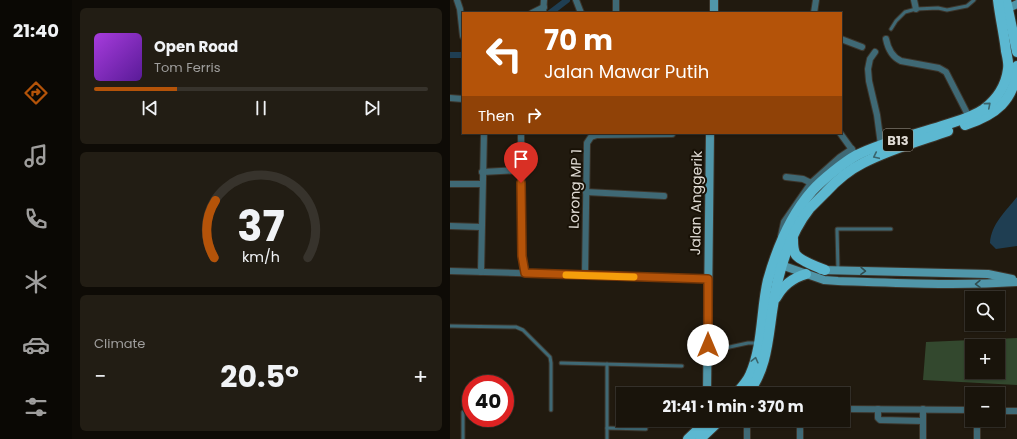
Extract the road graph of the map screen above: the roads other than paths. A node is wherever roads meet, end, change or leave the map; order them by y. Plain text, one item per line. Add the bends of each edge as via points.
1 (457, 0) edge
2 (544, 0) edge
3 (576, 0) edge
4 (616, 0) edge
5 (714, 0) edge
6 (816, 0) edge
7 (914, 0) edge
8 (974, 0) edge
9 (998, 0) edge
10 (916, 9) junction
11 (544, 10) edge
12 (1008, 10) edge
13 (581, 12) edge
14 (616, 12) edge
15 (714, 12) edge
16 (814, 12) edge
17 (462, 27) edge
18 (891, 29) dead end
19 (886, 39) dead end
20 (842, 40) edge
21 (862, 46) dead end
22 (875, 52) dead end
23 (1017, 52) edge
24 (1017, 66) edge
25 (450, 98) edge
26 (462, 99) edge
27 (969, 117) junction
28 (484, 134) edge
29 (520, 134) edge
30 (672, 134) dead end
31 (710, 134) edge
32 (841, 134) edge
33 (881, 145) junction
34 (854, 152) junction
35 (521, 170) junction
36 (482, 172) junction
37 (786, 177) dead end
38 (811, 183) junction
39 (450, 184) edge
40 (482, 184) junction
41 (586, 192) junction
42 (664, 196) dead end
43 (450, 226) edge
44 (481, 227) junction
45 (891, 229) dead end
46 (794, 235) junction
47 (780, 246) junction
48 (780, 262) junction
49 (825, 270) junction
50 (838, 270) junction
51 (450, 271) edge
52 (481, 272) junction
53 (525, 273) junction
54 (806, 274) junction
55 (935, 274) junction
56 (585, 275) junction
57 (708, 279) junction
58 (1017, 281) edge
59 (936, 284) junction
60 (773, 304) junction
61 (450, 326) edge
62 (759, 343) junction
63 (708, 345) junction
64 (561, 363) dead end
65 (607, 364) junction
66 (682, 366) dead end
67 (757, 380) junction
68 (707, 387) edge
69 (742, 387) edge
70 (753, 387) edge
71 (758, 387) edge
72 (850, 409) edge
73 (878, 409) junction
74 (923, 409) junction
75 (551, 410) dead end
76 (965, 410) edge
77 (1005, 411) edge
78 (1017, 411) edge
79 (923, 421) junction
80 (463, 427) edge
81 (700, 427) edge
82 (713, 427) edge
83 (747, 427) edge
84 (800, 427) edge
85 (977, 427) edge
86 (607, 428) junction
87 (646, 429) dead end
88 (463, 439) edge
89 (607, 439) edge
90 (688, 439) edge
91 (700, 439) edge
92 (747, 439) edge
93 (800, 439) edge
94 (922, 439) edge
95 (977, 439) edge

1 - 17 street
2 - 11 street
3 - 13 street
4 - 14 street
5 - 15 street
6 - 16 street
7 - 10 street
8 - 10 lane via 967,6 947,10
9 - 12 main road, B13
10 - 18 lane via 905,12
12 - 23 main road, B13
27 -> 12 main road, B13 via 985,108 1001,92 1008,66
19 - 27 street via 888,48 897,59 940,68 946,72
20 - 21 street
22 - 33 street via 868,69
24 -> 46 main road, B13 via 1015,82 1008,98 994,112 982,120 861,163 844,175 810,208
25 - 26 street
27 - 33 main road, B13
28 - 36 street
29 - 35 street
30 - 41 street, Lorong MP 1 via 591,137 588,143
31 - 57 street, Jalan Anggerik
32 - 34 street
33 - 34 main road, B13
34 - 38 street
34 - 47 main road, B13 via 812,191 796,212
35 - 36 street
35 - 53 street via 522,256
36 - 40 street
37 - 38 street
38 - 47 street via 784,222
39 - 40 street
40 - 44 street
41 - 42 street
41 - 56 street, Lorong MP 1
43 - 44 street
44 - 52 street
45 - 50 lane via 837,229
46 - 48 main road, B13
46 - 49 main road via 793,247 796,255
47 - 48 main road, B13
48 - 49 street
48 - 54 street
48 - 60 main road, B13
48 - 62 main road, B13 via 768,280
49 - 50 street
50 -> 55 street
51 - 52 street
52 - 53 street
53 - 56 street
54 - 59 street via 824,280
54 - 60 main road via 796,277 782,288
55 - 58 street via 988,274
55 - 59 street
56 - 57 street
57 - 63 street, Jalan Anggerik
58 -> 59 street
60 - 67 main road, B13 via 766,353
61 - 75 lane via 516,327 523,330 550,357
62 - 63 lane via 725,348
69 -> 62 main road, B13 via 750,374
63 - 68 street, Jalan Anggerik
64 - 65 lane
65 - 66 lane
65 - 86 lane
67 - 70 main road, B13
67 - 71 street
72 - 73 street
73 - 74 street
73 - 79 street via 880,420
74 - 76 street
74 - 79 street
77 - 78 street
79 - 94 street
80 - 88 lane
81 - 90 main road
82 - 91 main road
83 - 92 street
84 - 93 street
85 - 95 street
86 - 87 lane
86 - 89 lane

